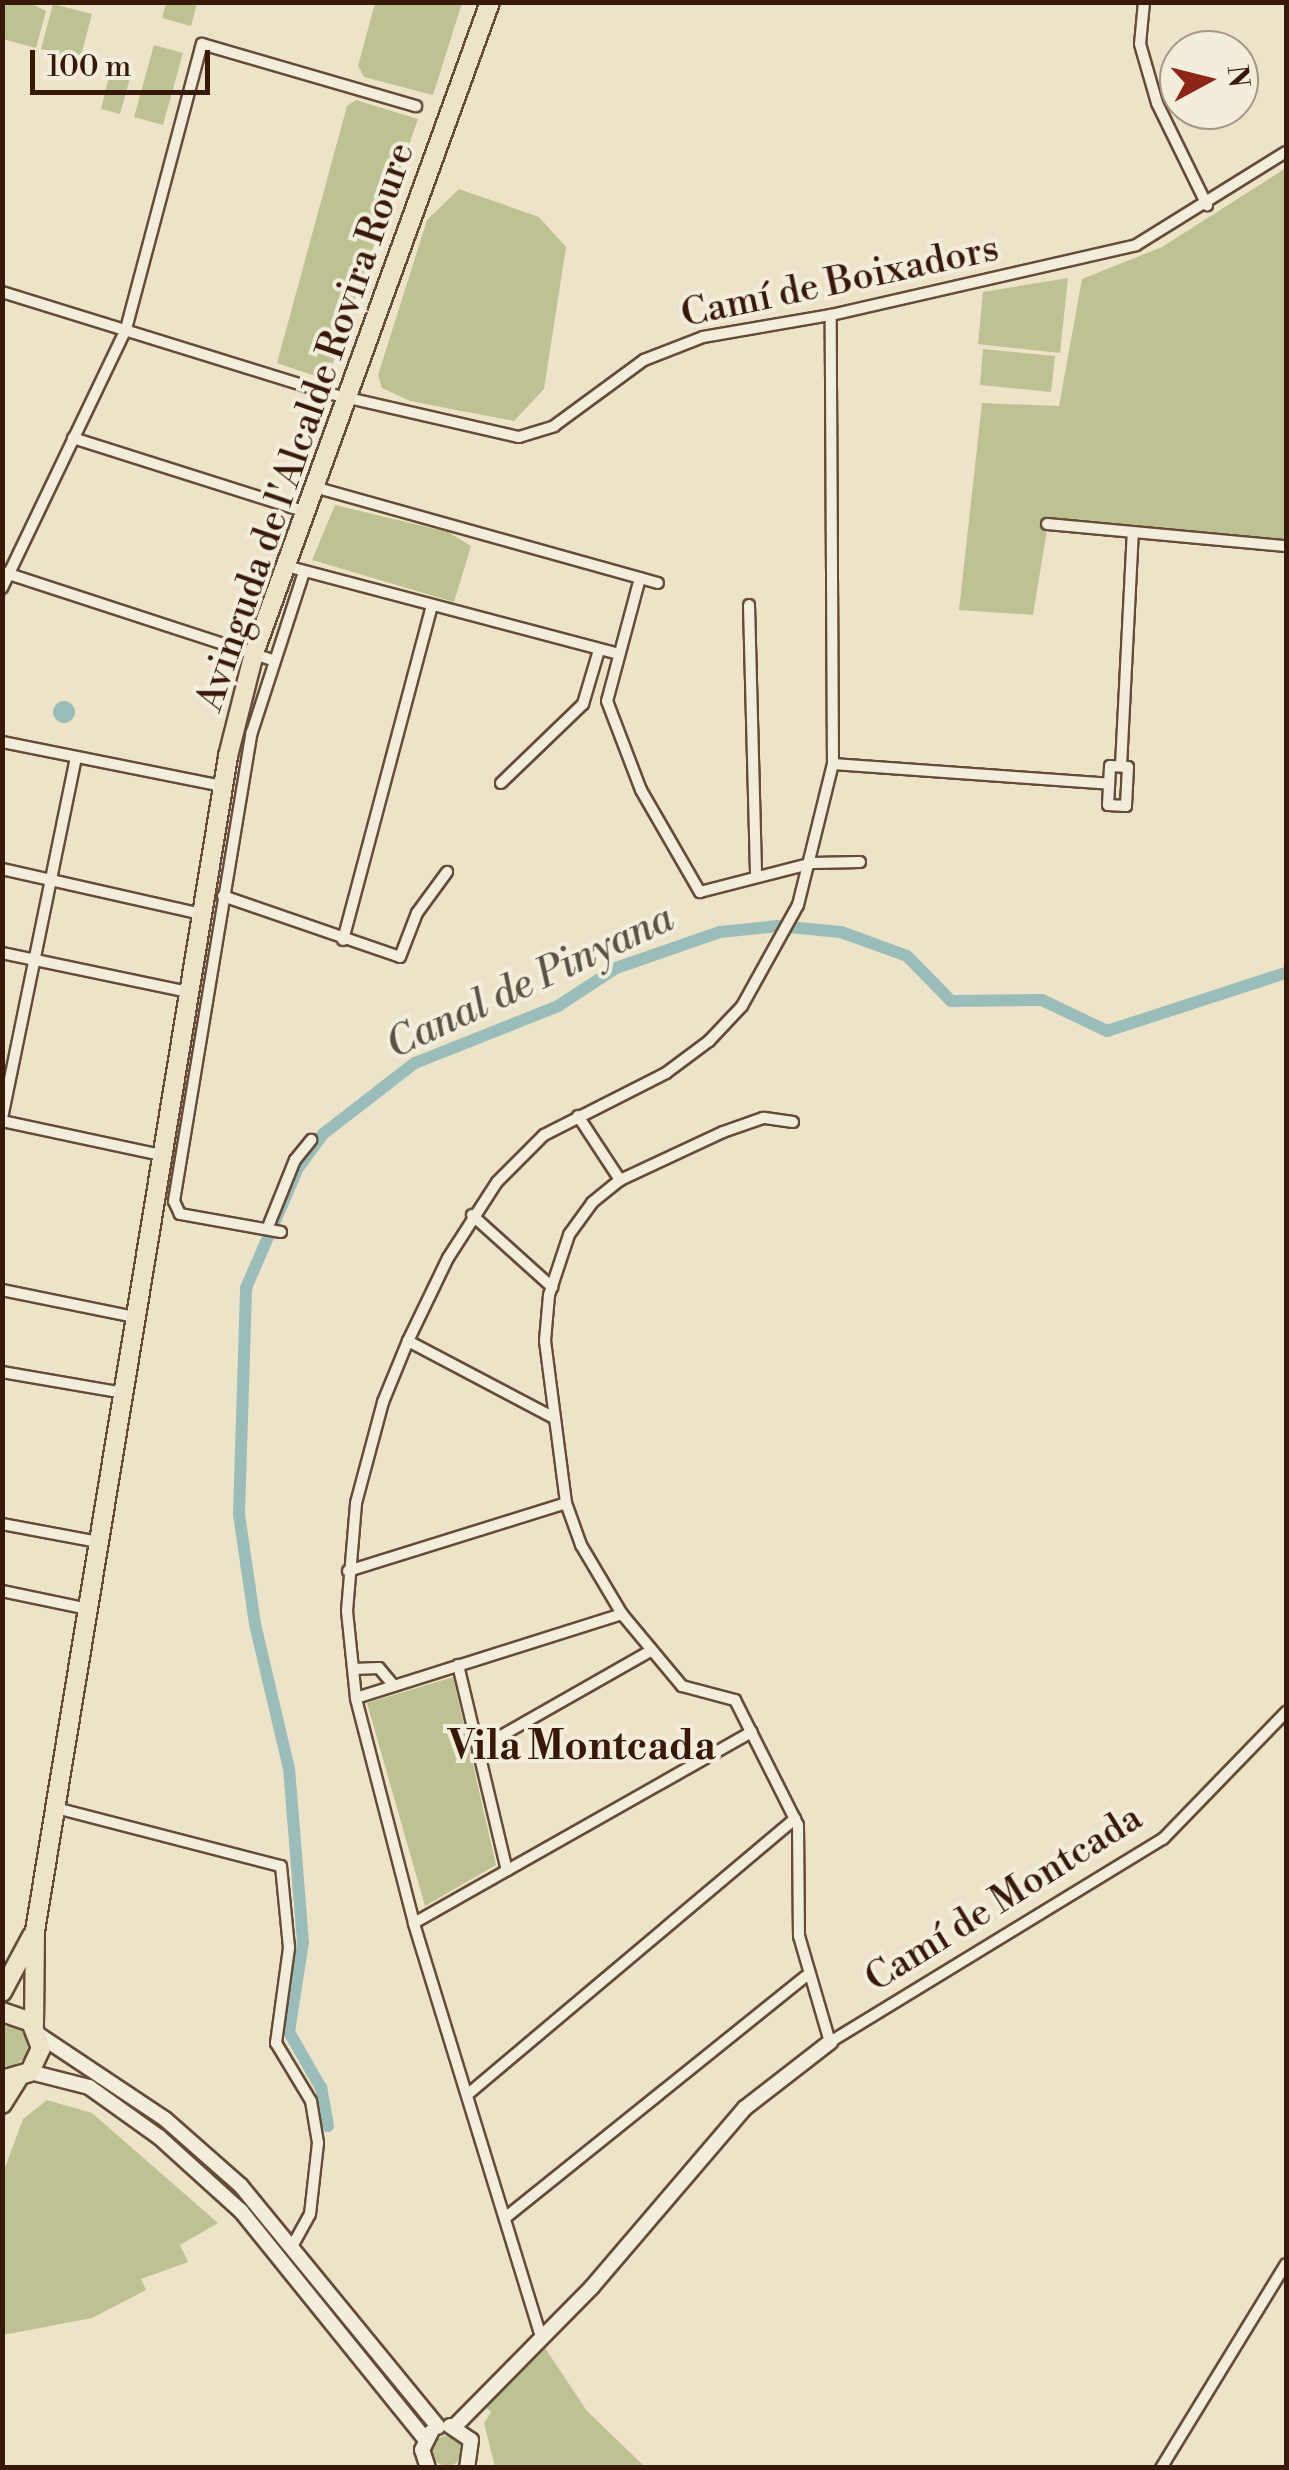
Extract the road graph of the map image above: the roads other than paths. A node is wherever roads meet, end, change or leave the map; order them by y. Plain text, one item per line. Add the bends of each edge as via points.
1 (490, 2) edge
2 (1144, 2) edge
3 (416, 106) dead end
4 (1286, 152) edge
5 (1207, 205) junction
6 (2, 292) edge
7 (831, 315) junction
8 (126, 330) junction
9 (346, 398) junction
10 (73, 438) junction
11 (314, 487) junction
12 (306, 512) junction
13 (1047, 524) dead end
14 (1132, 532) junction
15 (1286, 546) edge
16 (286, 566) junction
17 (5, 572) edge
18 (304, 572) junction
19 (640, 578) junction
20 (658, 582) dead end
21 (2, 588) edge
22 (749, 605) dead end
23 (432, 606) junction
24 (599, 650) junction
25 (254, 652) junction
26 (615, 653) junction
27 (273, 660) junction
28 (2, 742) edge
29 (76, 758) junction
30 (834, 764) junction
31 (1120, 766) junction
32 (500, 782) dead end
33 (1109, 784) junction
34 (222, 786) junction
35 (232, 844) junction
36 (860, 862) dead end
37 (813, 863) junction
38 (2, 869) edge
39 (447, 872) dead end
40 (756, 875) junction
41 (50, 880) junction
42 (207, 880) junction
43 (224, 896) junction
44 (202, 914) junction
45 (342, 940) junction
46 (2, 952) edge
47 (32, 959) junction
48 (188, 992) junction
49 (578, 1116) junction
50 (2, 1120) edge
51 (793, 1122) dead end
52 (311, 1140) dead end
53 (162, 1155) junction
54 (180, 1162) junction
55 (620, 1180) junction
56 (156, 1189) junction
57 (472, 1216) junction
58 (268, 1227) junction
59 (281, 1232) dead end
60 (552, 1287) junction
61 (2, 1290) edge
62 (135, 1317) junction
63 (408, 1341) junction
64 (2, 1372) edge
65 (123, 1393) junction
66 (554, 1418) junction
67 (566, 1503) junction
68 (2, 1524) edge
69 (98, 1542) junction
70 (348, 1571) junction
71 (2, 1591) edge
72 (88, 1610) junction
73 (622, 1614) junction
74 (652, 1650) junction
75 (458, 1665) junction
76 (353, 1668) junction
77 (394, 1686) junction
78 (356, 1698) junction
79 (1286, 1712) edge
80 (752, 1732) junction
81 (478, 1749) junction
82 (56, 1808) junction
83 (796, 1819) junction
84 (507, 1870) junction
85 (414, 1923) junction
86 (35, 1931) junction
87 (806, 1976) junction
88 (2, 1992) edge
89 (2, 2012) edge
90 (36, 2030) junction
91 (830, 2042) junction
92 (17, 2076) edge
93 (467, 2096) junction
94 (2, 2104) edge
95 (505, 2218) junction
96 (292, 2247) junction
97 (1286, 2264) edge
98 (542, 2340) junction
99 (455, 2426) junction
100 (438, 2427) junction
101 (425, 2438) junction
102 (424, 2466) edge
103 (468, 2467) edge
104 (1160, 2468) edge

1 - 9 main road, Avinguda de l'Alcalde Rovira Roure
2 - 5 street via 1140,44 1156,103
3 - 8 street via 202,44
4 - 5 street, Camí de Boixadors
5 - 7 street, Camí de Boixadors via 1136,245
6 - 8 street, Camí de Boixadors
7 - 9 street, Camí de Boixadors via 691,341 618,374 554,426 519,437
7 - 30 street
8 - 9 street, Camí de Boixadors
8 - 10 street
9 - 11 main road, Avinguda de l'Alcalde Rovira Roure
10 - 12 street
10 - 17 street
11 - 12 main road, Avinguda de l'Alcalde Rovira Roure
11 - 19 street
12 - 16 main road, Avinguda de l'Alcalde Rovira Roure
13 - 14 street
14 - 15 street
14 - 31 street
16 - 18 street
16 - 25 main road, Avinguda de l'Alcalde Rovira Roure
17 - 21 street
17 - 25 street
18 - 23 street
18 - 27 street, Avinguda de l'Alcalde Rovira Roure
19 - 20 street
19 - 26 street
22 - 40 street
23 - 24 street
23 - 45 street
24 - 26 street
24 - 32 street via 582,704
25 - 27 street
25 - 34 main road, Avinguda de l'Alcalde Rovira Roure
26 - 40 street via 607,701 641,790 700,892
27 - 35 street, Avinguda de l'Alcalde Rovira Roure
28 - 29 street
29 - 34 street
29 - 41 street
30 - 33 street
30 - 37 street
31 - 33 street via 1110,766
31 - 33 street via 1128,766 1126,806 1108,805
34 - 42 main road, Avinguda de l'Alcalde Rovira Roure
35 - 42 street, Avinguda de l'Alcalde Rovira Roure
35 - 43 street, Avinguda de l'Alcalde Rovira Roure
36 - 37 street
37 - 40 street
37 - 49 street via 784,935 742,1006 710,1041 666,1073
38 - 41 street
39 - 45 street via 417,913 400,957
41 - 44 street
41 - 47 street
42 - 44 main road, Avinguda de l'Alcalde Rovira Roure
43 - 45 street
43 - 54 street, Avinguda de l'Alcalde Rovira Roure
44 - 48 main road, Avinguda de l'Alcalde Rovira Roure
46 - 47 street
47 - 48 street
47 - 50 street
48 - 53 main road, Avinguda de l'Alcalde Rovira Roure
49 - 55 street
49 - 57 street via 538,1140
50 - 53 street
51 - 55 street via 763,1118
52 - 58 street via 295,1160
53 - 56 main road, Avinguda de l'Alcalde Rovira Roure
54 - 56 street
54 - 58 street, Avinguda de l'Alcalde Rovira Roure via 174,1206 180,1214
55 - 60 street via 578,1218
56 - 62 main road, Avinguda de l'Alcalde Rovira Roure
57 - 60 street
57 - 63 street
58 - 59 street
60 - 66 street via 545,1342
61 - 62 street
62 - 65 main road, Avinguda de l'Alcalde Rovira Roure
63 - 66 street
63 - 70 street via 378,1419
64 - 65 street
65 - 69 main road, Avinguda de l'Alcalde Rovira Roure
66 - 67 street
67 - 70 street
67 - 73 street via 581,1545
68 - 69 street
69 - 72 main road, Avinguda de l'Alcalde Rovira Roure
70 - 76 street
71 - 72 street
72 - 82 main road, Avinguda de l'Alcalde Rovira Roure
73 - 74 street
73 - 75 street
74 - 80 street via 682,1686 735,1700
74 - 81 street
75 - 77 street
75 - 81 street
76 - 77 street via 380,1668
76 - 78 street
77 - 78 street
78 - 85 street
79 - 91 street, Camí de Montcada via 1164,1839
80 - 83 street
80 - 84 street
81 - 84 street
82 - 86 main road, Avinguda de l'Alcalde Rovira Roure
82 - 96 street via 279,1862 288,1948 276,2043 311,2101 318,2142 310,2214
83 - 87 street
83 - 93 street
84 - 85 street
85 - 93 street
86 - 88 main road, Avinguda de l'Alcalde Rovira Roure
86 - 90 main road, Avinguda de l'Alcalde Rovira Roure
87 - 91 street
87 - 95 street
89 - 90 main road
90 - 92 main road, Avinguda de l'Alcalde Rovira Roure via 40,2052
90 - 96 street via 180,2132 241,2186
91 - 98 street via 746,2108
92 - 94 main road
92 - 101 street via 88,2086 242,2211
93 - 95 street
95 - 98 street
96 - 100 street
97 - 104 street
98 - 99 street
99 - 100 street
99 - 103 street via 473,2446
100 - 101 street
101 - 102 street

